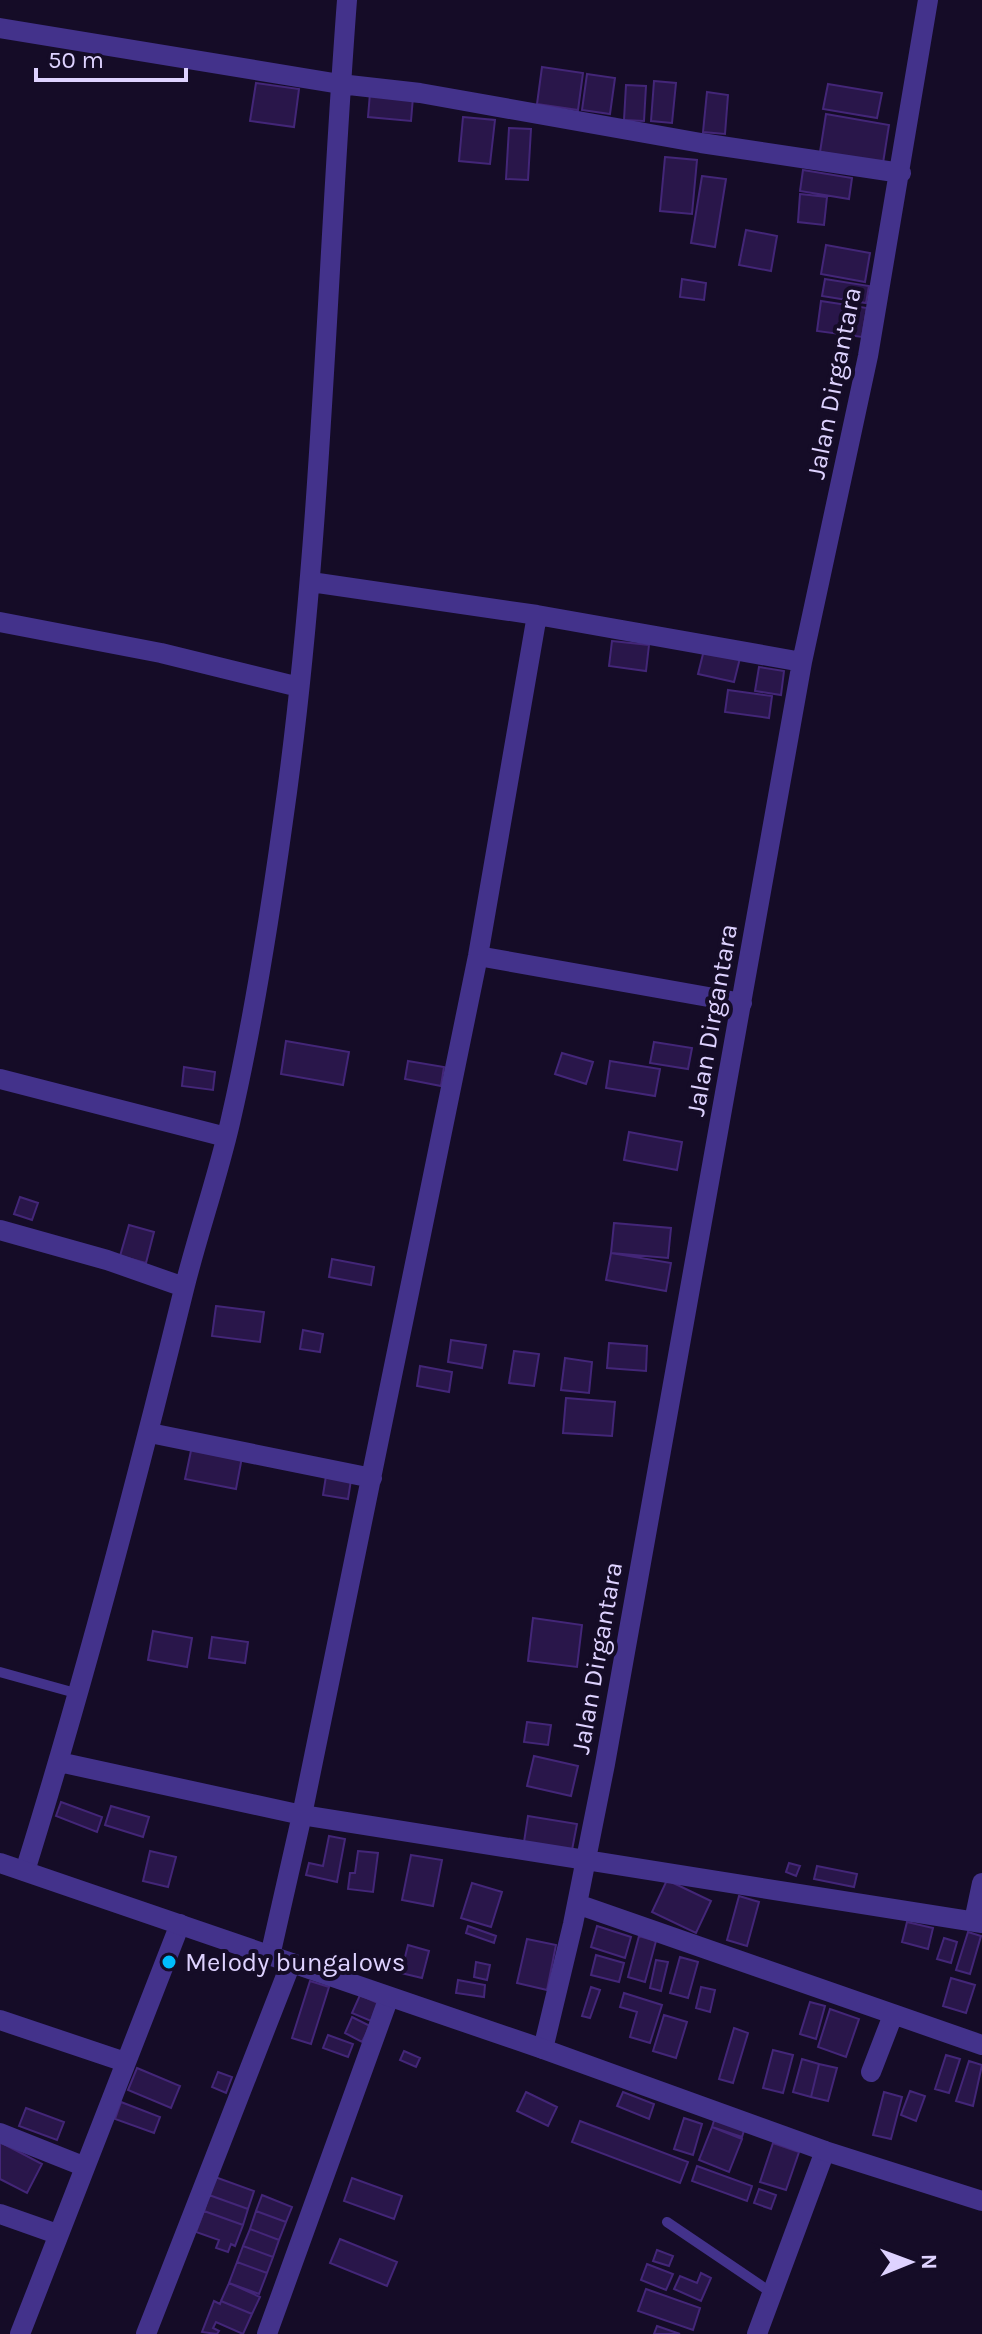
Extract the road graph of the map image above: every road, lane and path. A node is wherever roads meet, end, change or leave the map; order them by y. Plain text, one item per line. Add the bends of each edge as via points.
1 (347, 0) edge
2 (928, 0) edge
3 (0, 28) edge
4 (340, 84) junction
5 (901, 173) junction
6 (311, 582) junction
7 (537, 615) junction
8 (0, 622) edge
9 (802, 662) junction
10 (299, 687) junction
11 (478, 956) junction
12 (742, 1003) junction
13 (0, 1079) edge
14 (226, 1137) junction
15 (0, 1230) edge
16 (184, 1287) junction
17 (150, 1433) junction
18 (372, 1478) junction
19 (0, 1672) edge
20 (79, 1694) junction
21 (59, 1762) junction
22 (302, 1815) junction
23 (586, 1860) junction
24 (0, 1863) edge
25 (25, 1871) junction
26 (982, 1883) edge
27 (577, 1904) junction
28 (978, 1922) edge
29 (180, 1924) junction
30 (270, 1956) junction
31 (291, 1963) junction
32 (389, 1997) junction
33 (893, 2015) junction
34 (0, 2020) edge
35 (982, 2045) edge
36 (543, 2049) junction
37 (125, 2062) junction
38 (871, 2072) dead end
39 (0, 2133) edge
40 (825, 2151) junction
41 (83, 2166) junction
42 (982, 2201) edge
43 (0, 2214) edge
44 (667, 2222) dead end
45 (57, 2234) junction
46 (772, 2293) junction
47 (20, 2334) edge
48 (146, 2334) edge
49 (267, 2334) edge
50 (757, 2334) edge

1 - 4 street
2 - 5 street, Jalan Dirgantara
3 - 4 street
4 - 5 street
4 - 6 street
5 - 9 street, Jalan Dirgantara
6 - 7 street
6 - 10 street
7 - 9 street
7 - 11 street
8 - 10 street
9 - 12 street, Jalan Dirgantara
10 - 14 street via 262,956
11 - 12 street
11 - 18 street
12 - 23 street, Jalan Dirgantara
13 - 14 street
14 - 16 street
15 - 16 street
16 - 17 street
17 - 18 street
17 - 20 street
18 - 22 street
19 - 20 lane
20 - 21 street
21 - 22 street
21 - 25 street
22 - 23 street
22 - 30 street
23 - 27 street, Jalan Dirgantara
23 - 28 street
24 - 25 street
25 - 29 street
26 - 28 street
27 - 33 street
27 - 36 street, Jalan Dirgantara
29 - 30 street
29 - 37 street
30 - 31 street
31 - 32 street
31 - 48 street
32 - 36 street
32 - 49 street
33 - 35 street
33 - 38 street
34 - 37 street
36 - 40 street
37 - 41 street
39 - 41 street
40 - 42 street
40 - 46 street
41 - 45 street
43 - 45 street
44 - 46 lane
45 - 47 street
46 - 50 street

